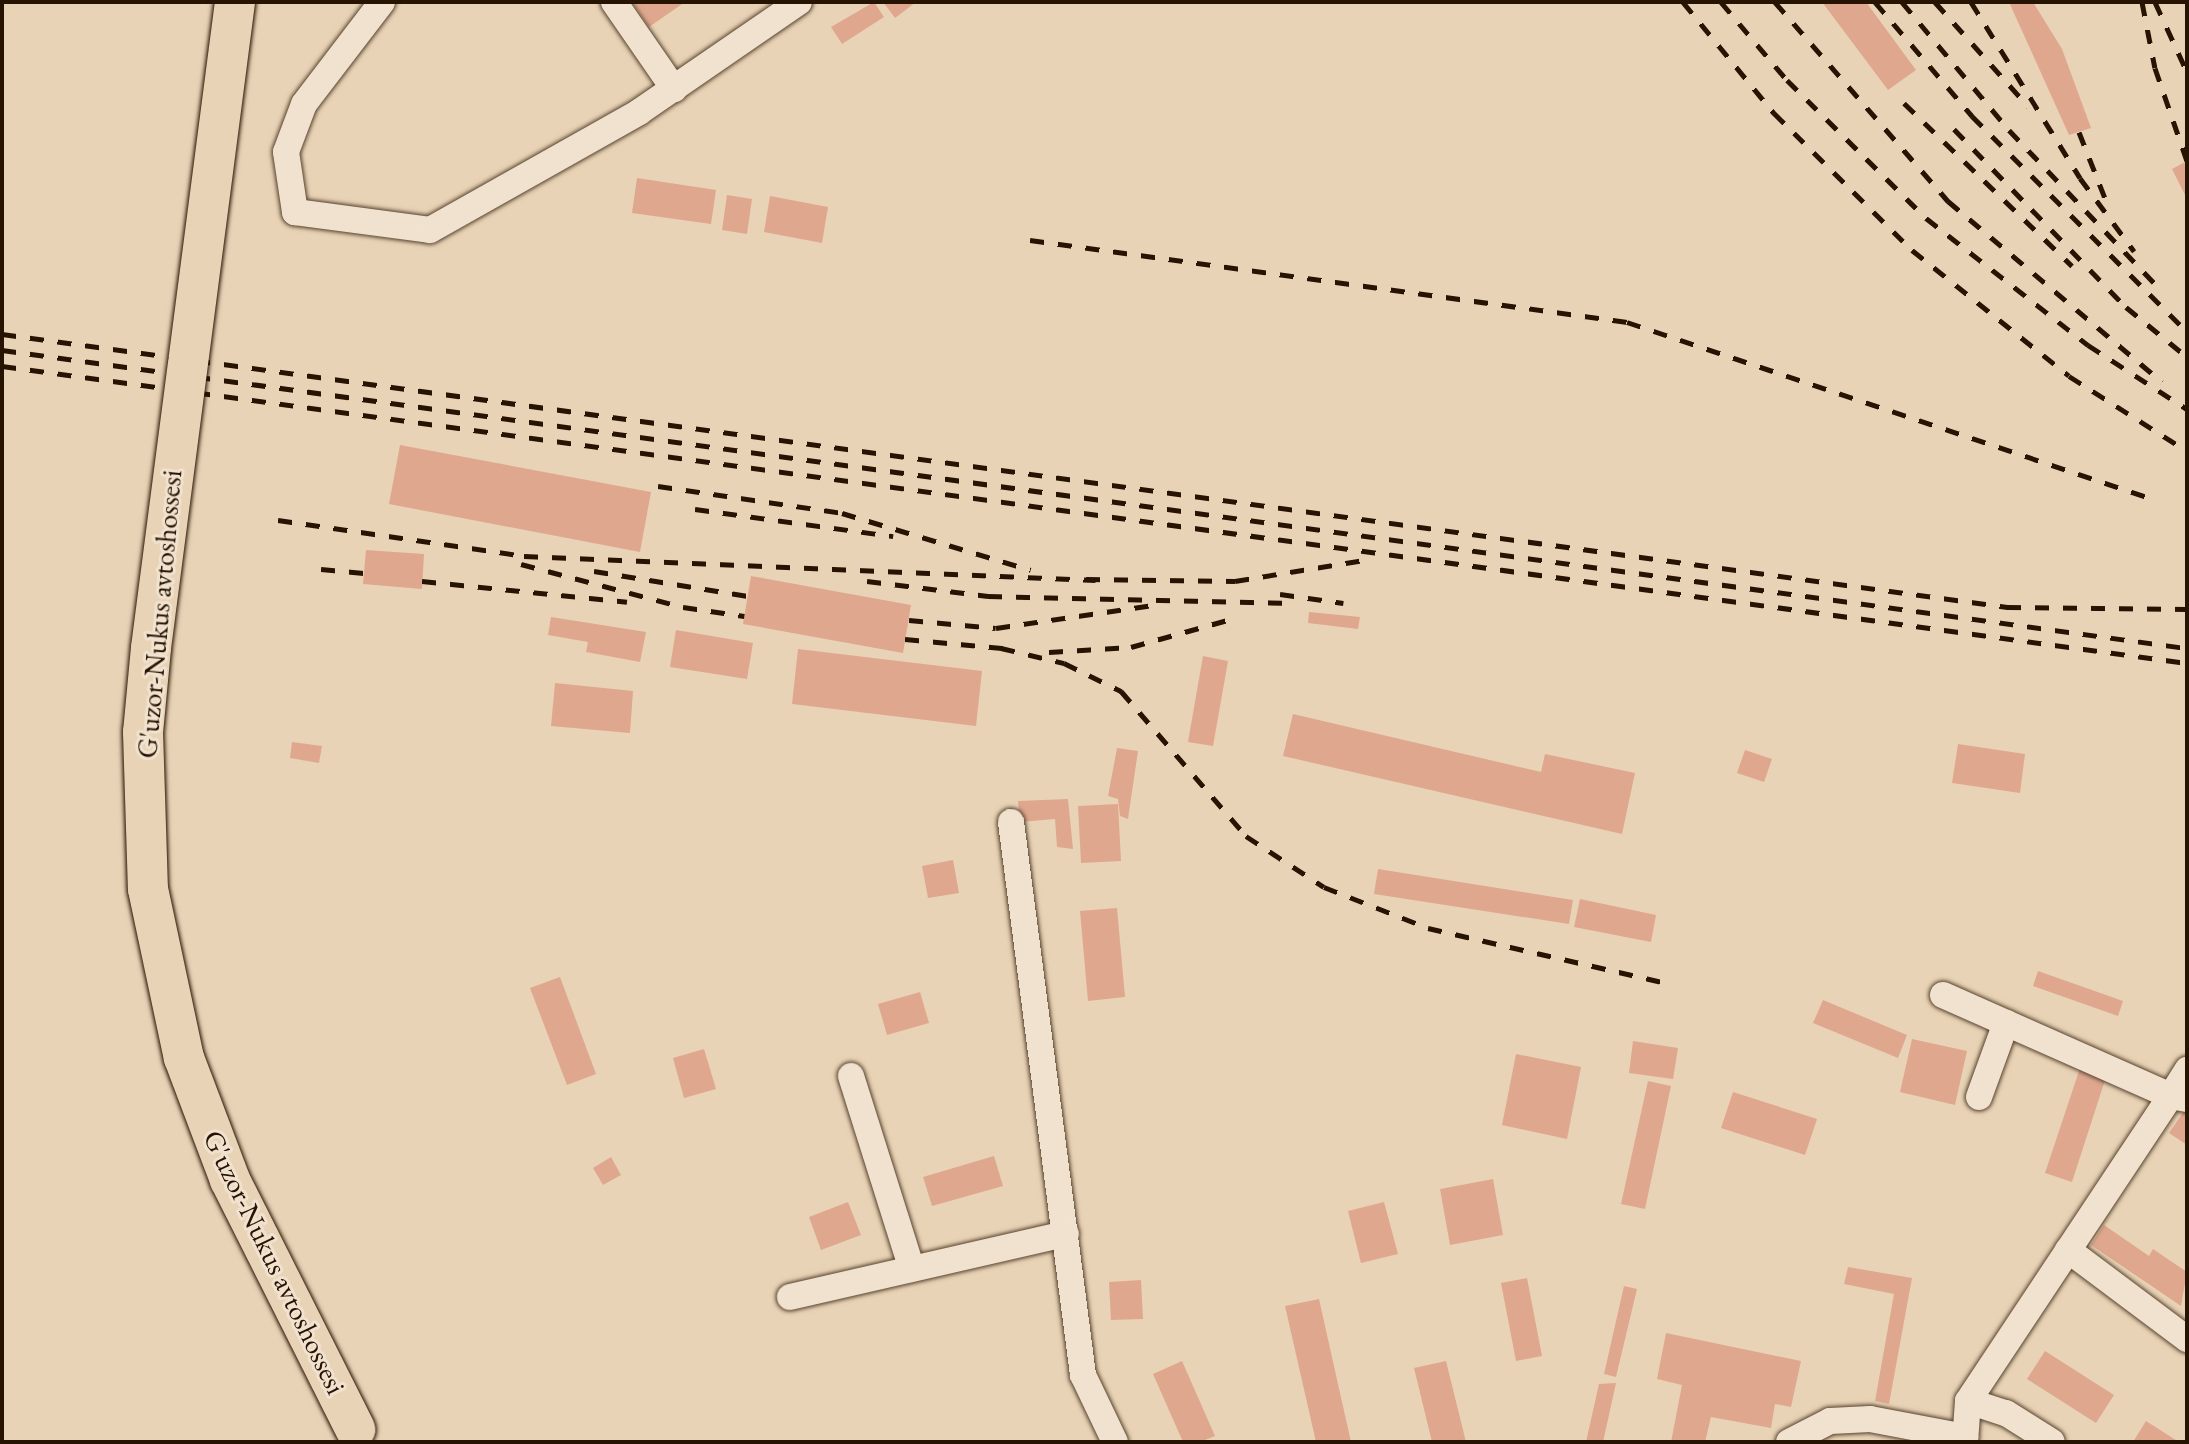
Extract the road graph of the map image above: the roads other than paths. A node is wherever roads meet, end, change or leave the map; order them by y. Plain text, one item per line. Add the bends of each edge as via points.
1 (220, 2) edge
2 (235, 2) edge
3 (382, 2) edge
4 (614, 2) edge
5 (799, 2) edge
6 (674, 89) junction
7 (1011, 822) dead end
8 (1943, 995) dead end
9 (2006, 1023) junction
10 (2187, 1070) edge
11 (851, 1076) dead end
12 (1979, 1097) dead end
13 (2179, 1098) edge
14 (1066, 1234) junction
15 (2068, 1250) junction
16 (912, 1269) junction
17 (790, 1297) dead end
18 (287, 1328) dead end
19 (2187, 1339) edge
20 (1968, 1401) junction
21 (355, 1429) dead end
22 (1965, 1440) edge
23 (1115, 1442) edge
24 (1789, 1442) edge
25 (2052, 1442) edge

1 - 18 highway, G'uzor-Nukus avtoshossesi via 144,556 122,785 147,977 179,1088 200,1157
2 - 21 highway, G'uzor-Nukus avtoshossesi, bridge via 151,648 143,732 148,889 184,1058 230,1180
3 - 6 street via 304,104 286,152 295,212 430,230
4 - 6 street
5 - 6 street
7 - 14 street
8 - 9 street
9 - 12 street
9 - 13 street
10 - 13 street
11 - 16 street
13 - 15 street
14 - 16 street
14 - 23 street via 1083,1375
15 - 19 street
15 - 20 street
16 - 17 street
20 - 22 street
20 - 25 street via 2006,1413
22 - 24 street via 1870,1419 1830,1421

